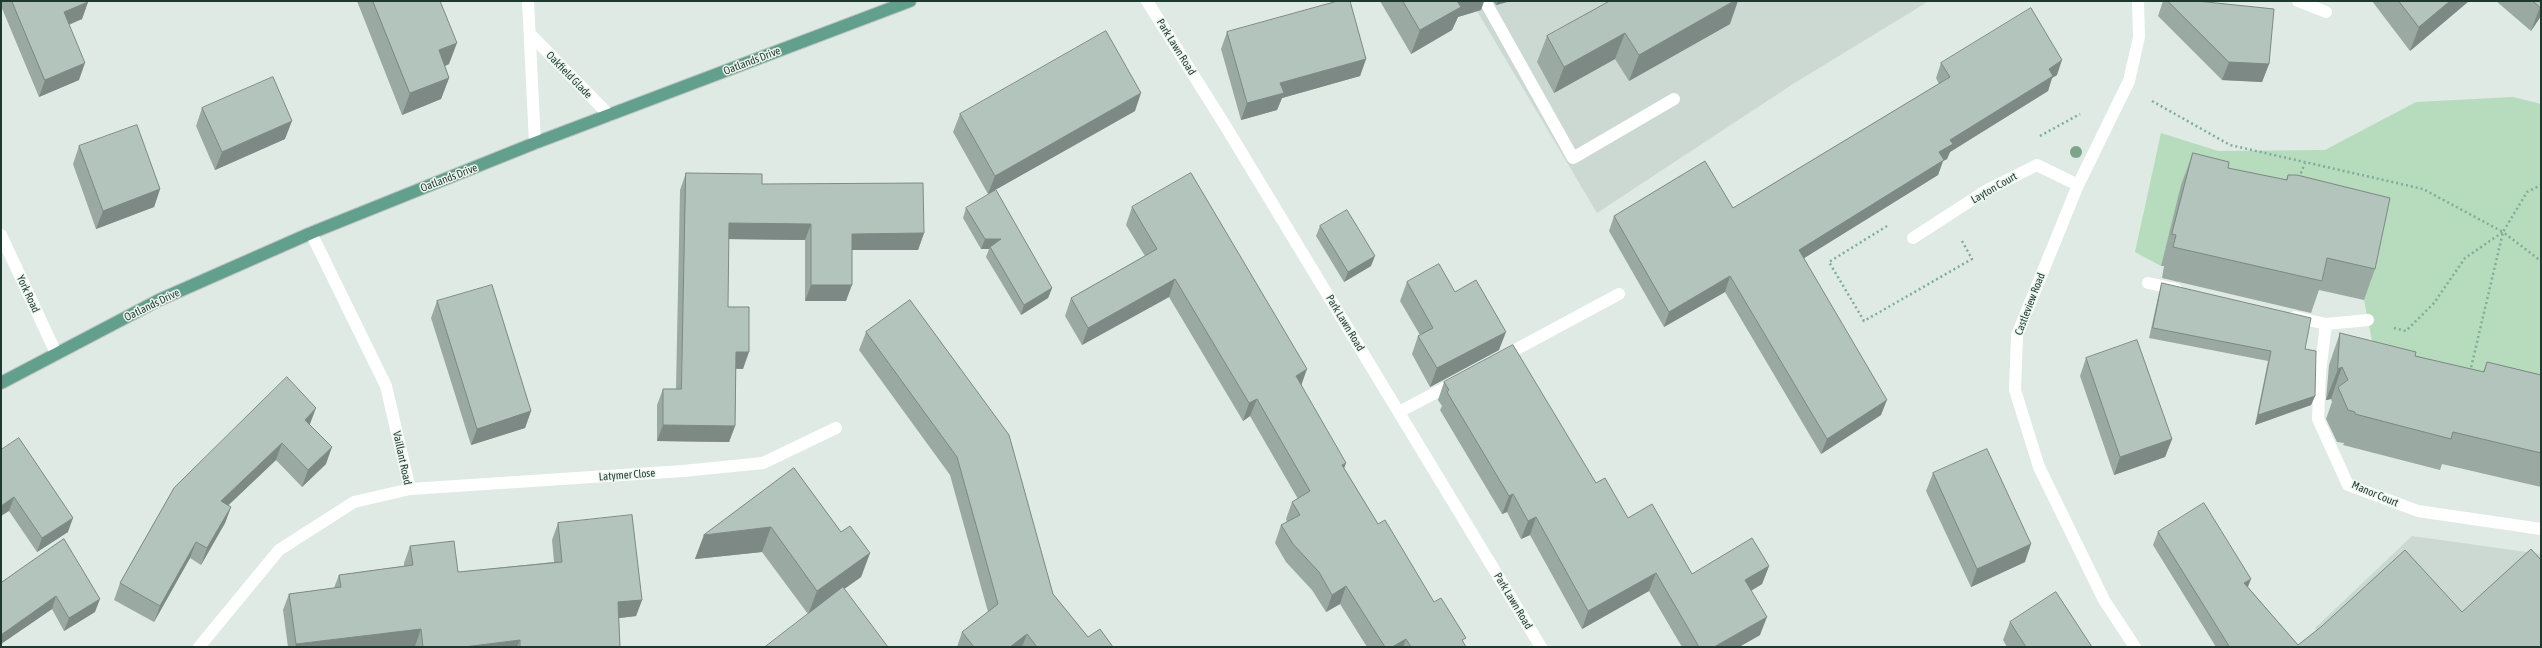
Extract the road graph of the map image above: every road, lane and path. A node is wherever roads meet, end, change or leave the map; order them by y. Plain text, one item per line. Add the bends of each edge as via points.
1 (528, 1) edge
2 (910, 1) edge
3 (1147, 1) edge
4 (1485, 1) edge
5 (2138, 1) edge
6 (2298, 1) edge
7 (2326, 12) dead end
8 (530, 34) junction
9 (2126, 89) junction
10 (1674, 98) dead end
11 (609, 115) junction
12 (535, 143) junction
13 (2305, 162) junction
14 (2298, 182) edge
15 (2078, 185) junction
16 (2541, 186) edge
17 (2503, 232) junction
18 (311, 233) junction
19 (1, 235) edge
20 (1913, 238) dead end
21 (2541, 260) edge
22 (2148, 283) dead end
23 (2186, 292) edge
24 (1619, 294) dead end
25 (2279, 313) edge
26 (2368, 320) joint
27 (2326, 324) junction
28 (56, 353) junction
29 (1489, 364) edge
30 (1468, 375) edge
31 (2468, 378) edge
32 (1, 383) edge
33 (1399, 412) junction
34 (836, 428) dead end
35 (410, 489) junction
36 (2541, 529) edge
37 (207, 645) edge
38 (1541, 647) edge
39 (2135, 647) edge

1 - 8 street, Oakfield Glade
2 - 11 main road, Oatlands Drive
3 - 33 street, Park Lawn Road
4 - 10 street via 1573,158
5 - 9 street, Castleview Road via 2139,37
6 - 7 street
8 - 11 street, Oakfield Glade
8 - 12 street, Oakfield Glade
9 - 13 path via 2230,145
9 - 15 street, Castleview Road
11 - 12 main road, Oatlands Drive
12 - 18 main road, Oatlands Drive
13 - 14 path
13 - 17 path via 2423,189
15 - 20 street, Layton Court via 2037,165 1987,190
15 - 39 street, Castleview Road via 2017,335 2014,390 2039,467 2104,600
16 - 17 path via 2527,192
17 - 21 path
17 - 26 path via 2465,258 2434,303 2406,331
17 - 31 path
18 - 28 main road, Oatlands Drive via 159,300
18 - 35 street, Vaillant Road via 386,386
19 - 28 street, York Road
22 - 23 street
24 - 29 street
25 - 27 street
26 - 27 street
27 - 36 street, Manor Court via 2318,418 2348,485 2418,511
28 - 32 main road, Oatlands Drive
30 - 33 street
33 - 38 street, Park Lawn Road
34 - 35 street, Latymer Close via 763,463 682,471
35 - 37 street, Vaillant Road via 354,502 279,550

